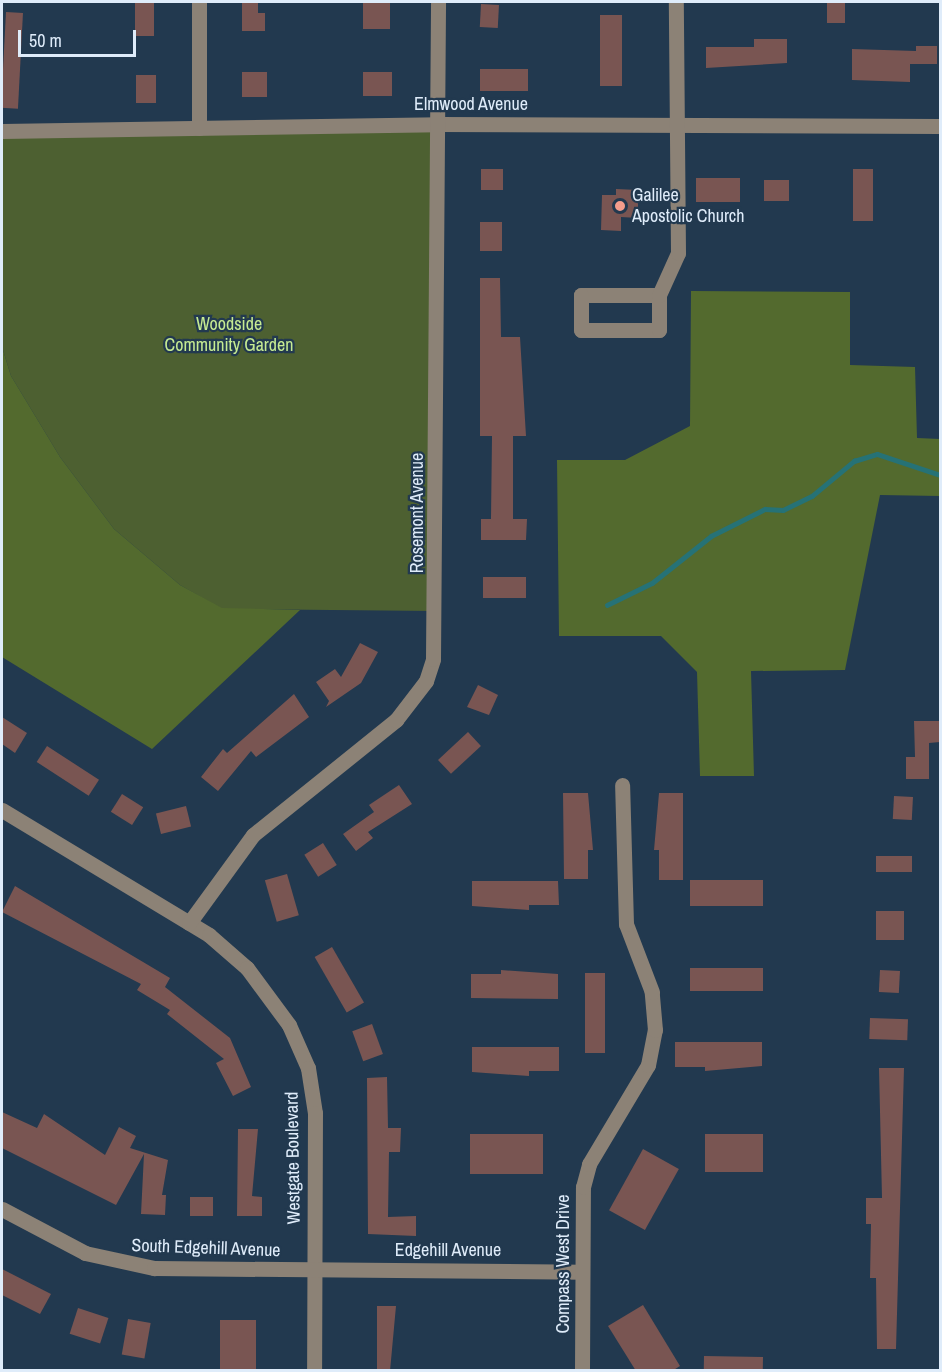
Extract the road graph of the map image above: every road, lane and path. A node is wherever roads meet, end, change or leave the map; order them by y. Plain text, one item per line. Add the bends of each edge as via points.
1 (200, 2) edge
2 (438, 2) edge
3 (676, 2) edge
4 (438, 124) junction
5 (676, 124) junction
6 (940, 126) edge
7 (199, 128) junction
8 (2, 131) edge
9 (659, 295) junction
10 (622, 785) dead end
11 (2, 810) edge
12 (189, 923) junction
13 (2, 1209) edge
14 (314, 1270) junction
15 (582, 1272) junction
16 (314, 1371) edge
17 (582, 1371) edge

1 - 7 street
2 - 4 street, Rosemont Avenue
3 - 5 street
4 - 5 street, Elmwood Avenue
4 - 7 street, Elmwood Avenue
4 - 12 street, Rosemont Avenue via 433,658 426,681 396,720 253,835
5 - 6 street, Elmwood Avenue
5 - 9 street via 678,254
7 - 8 street, Elmwood Avenue
9 - 9 street via 659,330 581,330 581,295
10 - 15 street, Compass West Drive via 626,924 652,992 655,1030 648,1065 589,1164 583,1187
11 - 12 street, Westgate Boulevard
12 - 14 street, Westgate Boulevard via 236,958 261,985 289,1025 308,1068 315,1124
13 - 14 street, South Edgehill Avenue via 67,1245 117,1263 187,1270
14 - 15 street, Edgehill Avenue
14 - 16 street, Westgate Boulevard
15 - 17 street, Compass West Drive

